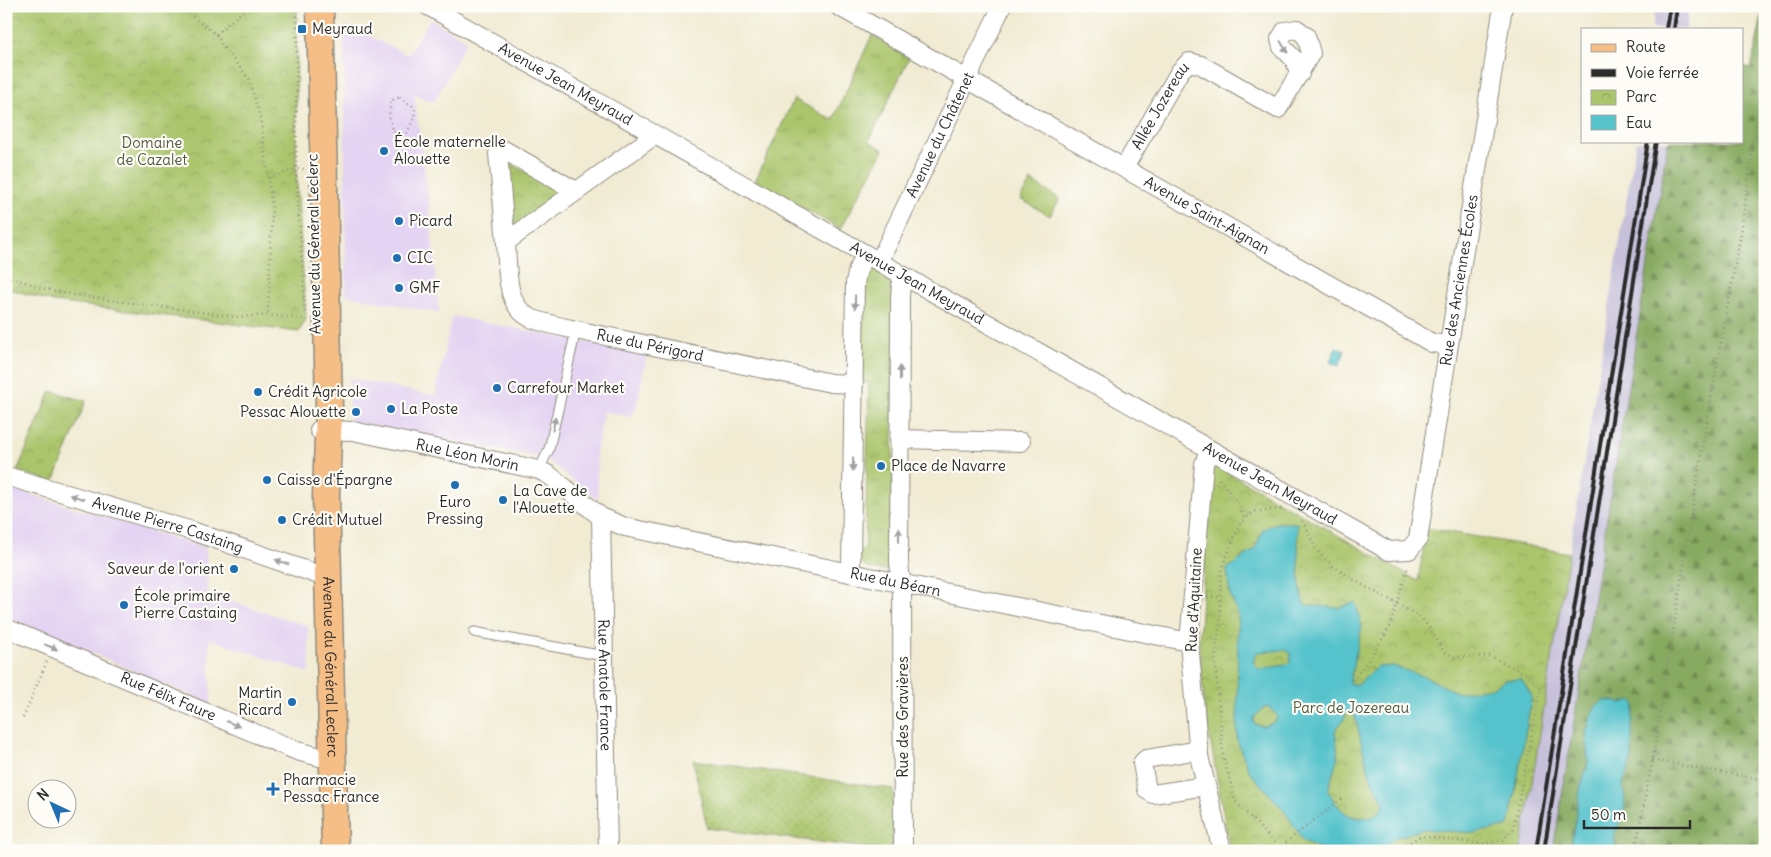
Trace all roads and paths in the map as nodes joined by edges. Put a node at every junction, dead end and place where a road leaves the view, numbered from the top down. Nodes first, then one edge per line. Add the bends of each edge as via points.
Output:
1 (182, 6) edge
2 (249, 6) edge
3 (309, 6) edge
4 (320, 6) edge
5 (428, 6) edge
6 (838, 6) edge
7 (1002, 6) edge
8 (1503, 6) edge
9 (216, 34) junction
10 (1765, 60) edge
11 (1300, 74) dead end
12 (967, 79) junction
13 (390, 105) joint
14 (656, 135) junction
15 (313, 168) junction
16 (1124, 168) junction
17 (269, 178) junction
18 (576, 191) junction
19 (506, 242) junction
20 (872, 259) junction
21 (6, 276) edge
22 (904, 277) junction
23 (268, 315) junction
24 (306, 319) dead end
25 (576, 330) junction
26 (1448, 345) junction
27 (854, 384) junction
28 (323, 430) junction
29 (900, 439) junction
30 (1021, 442) dead end
31 (1207, 457) junction
32 (539, 470) junction
33 (6, 476) edge
34 (1287, 511) dead end
35 (601, 517) junction
36 (1245, 520) junction
37 (1302, 520) dead end
38 (1409, 550) junction
39 (850, 573) junction
40 (328, 578) junction
41 (902, 584) junction
42 (1396, 603) junction
43 (6, 628) edge
44 (474, 632) dead end
45 (1189, 642) junction
46 (53, 648) junction
47 (604, 656) junction
48 (1352, 680) dead end
49 (23, 718) dead end
50 (1199, 750) junction
51 (333, 757) junction
52 (1652, 760) junction
53 (1765, 780) edge
54 (1206, 786) junction
55 (1343, 798) dead end
56 (7, 846) edge
57 (1279, 850) edge
58 (8, 851) edge
59 (336, 851) edge
60 (608, 851) edge
61 (903, 851) edge
62 (1222, 851) edge
63 (1395, 851) edge
64 (1634, 851) edge

1 - 9 path
2 - 9 path
3 - 15 main road, Avenue du Général Leclerc
4 - 28 main road, Avenue du Général Leclerc via 328,328
5 - 14 street, Avenue Jean Meyraud
6 - 12 street, Avenue Saint-Aignan
7 - 12 street, Avenue du Châtenet
8 - 26 street, Rue des Anciennes Écoles
9 - 17 path via 249,79 261,121
10 - 52 path via 1741,233
11 - 16 street, Allée Jozereau via 1278,109 1201,65 1189,62 1180,71
12 - 16 street, Avenue Saint-Aignan
12 - 20 street, Avenue du Châtenet
13 - 13 path via 389,117 398,163 403,165 407,161 407,132 415,109 400,97
14 - 18 street
14 - 20 street, Avenue Jean Meyraud
15 - 17 path via 296,169
15 - 28 main road, Avenue du Général Leclerc
16 - 26 street, Avenue Saint-Aignan via 1432,343
17 - 23 path via 272,208
18 - 19 street
18 - 19 street, Rue du Périgord via 504,150 498,154
19 - 25 street, Rue du Périgord via 511,297 518,309 534,319
20 - 22 street, Avenue Jean Meyraud
20 -> 27 street via 858,269 855,283
21 - 23 path via 64,293 238,317
29 -> 22 street via 900,298
22 - 31 street, Avenue Jean Meyraud
23 - 24 path
25 - 27 street, Rue du Périgord via 831,383
32 -> 25 lane via 549,449
26 - 38 street, Rue des Anciennes Écoles via 1418,538
27 -> 39 street
28 - 32 street, Rue Léon Morin via 353,432
28 - 40 main road, Avenue du Général Leclerc
29 - 30 street
41 -> 29 street via 899,562
31 - 36 path via 1237,501
31 - 38 street, Avenue Jean Meyraud via 1389,551
31 - 45 street, Rue d'Aquitaine
32 - 35 street, Rue Léon Morin
40 -> 33 street, Avenue Pierre Castaing via 192,531
34 - 36 path via 1253,512
35 - 39 street, Rue du Béarn via 625,527
35 - 47 street, Rue Anatole France
36 - 57 path via 1240,524 1221,572 1215,660 1219,720 1223,754 1235,801
37 - 42 path via 1316,549 1327,561
38 - 42 path via 1408,567
39 - 41 street, Rue du Béarn
40 - 51 main road, Avenue du Général Leclerc
41 - 45 street, Rue du Béarn
41 - 61 street, Rue des Gravières
42 - 48 path via 1390,627
42 - 63 path via 1420,617 1444,652 1454,657 1490,656 1526,674 1542,688 1512,829 1504,840 1483,844 1421,836
43 -> 46 street, Rue Félix Faure
44 - 47 lane
45 - 50 street, Rue d'Aquitaine
46 - 49 path
46 -> 51 street, Rue Félix Faure via 297,751
47 - 60 street, Rue Anatole France
50 - 54 street, Rue d'Aquitaine
50 - 54 street via 1146,759 1142,763 1147,790 1153,794
51 - 59 main road, Avenue du Général Leclerc
52 - 53 path
52 - 64 path
54 - 62 street, Rue d'Aquitaine
55 - 57 path
56 - 58 lane

